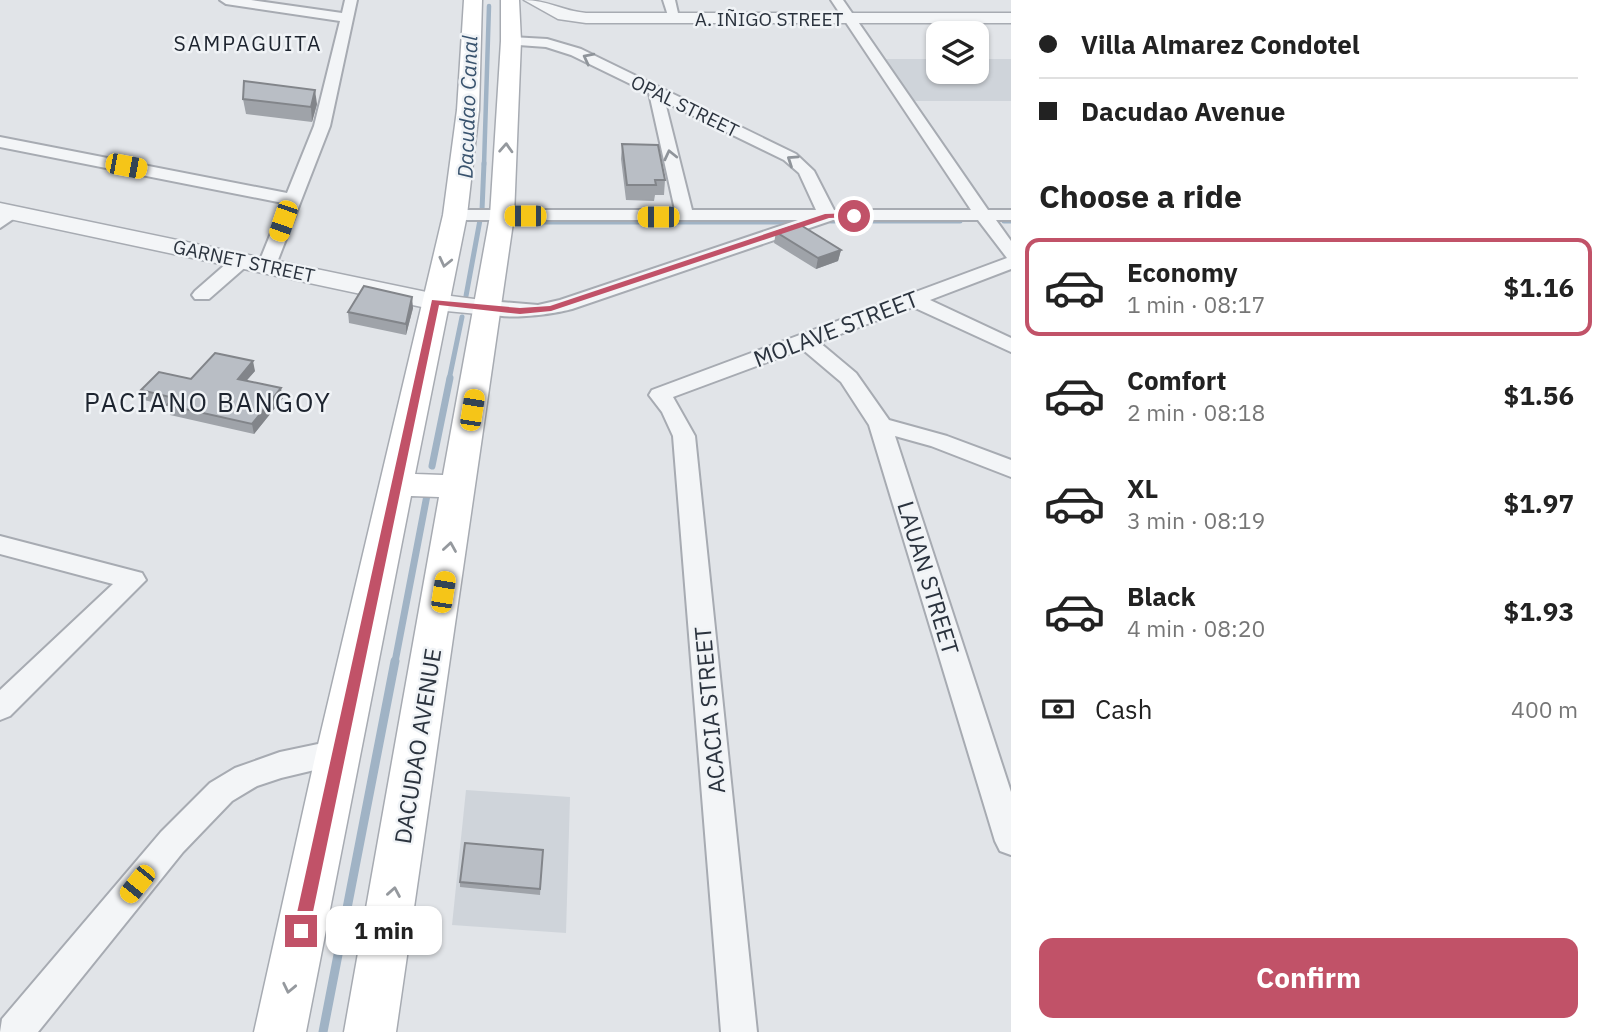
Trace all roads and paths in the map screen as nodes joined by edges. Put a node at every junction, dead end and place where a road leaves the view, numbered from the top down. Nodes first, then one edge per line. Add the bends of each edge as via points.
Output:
1 (226, 0) edge
2 (351, 0) edge
3 (470, 0) edge
4 (510, 0) edge
5 (532, 0) edge
6 (669, 0) edge
7 (837, 0) edge
8 (346, 18) junction
9 (1011, 18) edge
10 (675, 19) junction
11 (849, 19) junction
12 (511, 41) junction
13 (656, 93) junction
14 (0, 142) edge
15 (291, 199) junction
16 (455, 215) junction
17 (985, 215) junction
18 (1011, 215) edge
19 (4, 216) edge
20 (502, 216) junction
21 (828, 216) junction
22 (685, 217) junction
23 (1011, 254) edge
24 (242, 260) junction
25 (1011, 264) edge
26 (267, 265) junction
27 (202, 295) dead end
28 (915, 300) junction
29 (436, 302) junction
30 (488, 307) junction
31 (804, 341) junction
32 (1011, 346) edge
33 (660, 396) joint
34 (880, 425) junction
35 (1011, 469) edge
36 (396, 484) junction
37 (459, 487) junction
38 (0, 545) edge
39 (0, 708) edge
40 (337, 753) junction
41 (1011, 841) edge
42 (15, 1032) edge
43 (280, 1032) edge
44 (370, 1032) edge
45 (739, 1032) edge

1 - 8 street
2 - 8 street
3 - 16 main road via 468,110
4 - 12 main road, DACUDAO AVENUE
5 - 10 street, A. IÑIGO STREET via 576,18
6 - 10 street
7 - 11 street
8 - 15 street via 322,126
9 - 11 street, A. IÑIGO STREET
10 - 11 street, A. IÑIGO STREET
11 - 17 street
13 -> 12 street, OPAL STREET via 567,48
20 -> 12 main road, DACUDAO AVENUE
21 -> 13 street, OPAL STREET via 806,171 789,157
22 -> 13 street
14 - 15 street
15 - 26 street
16 - 20 street
16 -> 29 main road
17 - 18 street
17 - 21 street
17 - 23 street
19 - 24 street, GARNET STREET
20 - 22 street
20 - 30 main road, DACUDAO AVENUE
21 - 22 street
21 - 30 street via 565,306 538,311
24 - 26 street, GARNET STREET
24 - 27 street
25 - 28 street, MOLAVE STREET
26 - 29 street, GARNET STREET
28 - 31 street, MOLAVE STREET
28 - 32 street
29 - 30 street, GARNET STREET
29 - 36 main road
30 - 37 main road, DACUDAO AVENUE
31 - 33 street, MOLAVE STREET
31 - 34 street, LAUAN STREET via 855,383
33 - 45 street, ACACIA STREET via 684,436
34 - 35 street via 939,441
34 - 41 street, LAUAN STREET
36 - 37 main road
36 - 40 main road
44 -> 37 main road, DACUDAO AVENUE
38 - 39 street via 133,580
40 - 42 street via 280,765 221,792 172,842
40 -> 43 main road

